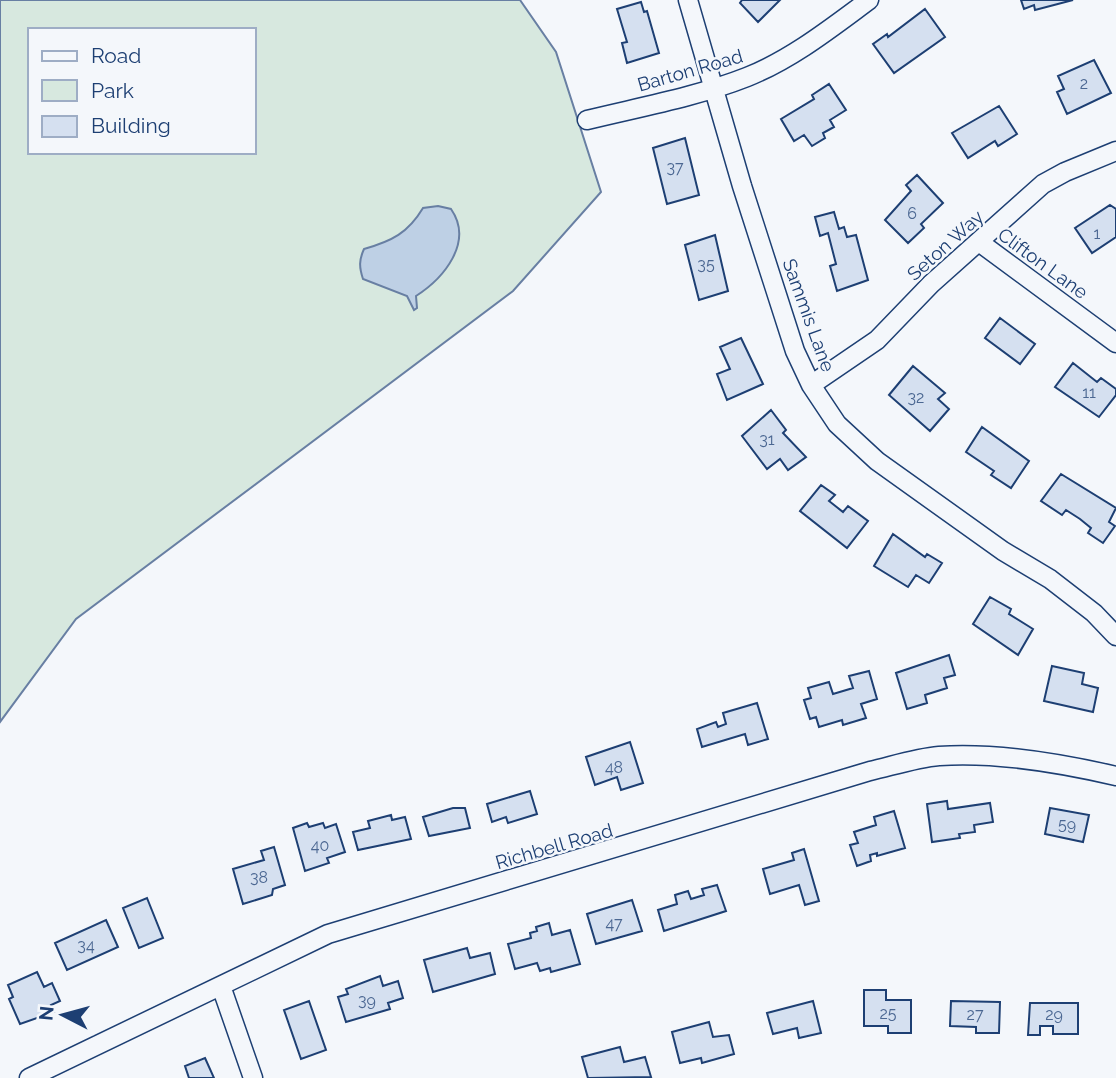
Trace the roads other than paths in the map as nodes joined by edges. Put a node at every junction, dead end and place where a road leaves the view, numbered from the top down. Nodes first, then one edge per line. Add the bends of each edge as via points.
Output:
1 (688, 0) edge
2 (869, 0) edge
3 (714, 89) junction
4 (587, 120) dead end
5 (1116, 151) edge
6 (979, 242) junction
7 (1116, 343) edge
8 (811, 385) junction
9 (1116, 636) edge
10 (1116, 776) edge
11 (221, 986) junction
12 (29, 1078) edge
13 (253, 1078) edge

1 - 3 street, Sammis Lane
2 - 3 street, Barton Road via 785,59
3 - 4 street, Barton Road
3 - 8 street, Sammis Lane via 791,338
5 - 6 street, Seton Way via 1044,184
6 - 7 street, Clifton Lane
6 - 8 street, Seton Way via 877,340
8 - 9 street, Sammis Lane via 837,424 877,461 1050,579 1094,612
10 - 11 street, Richbell Road via 1079,767 975,756 937,756 870,771 328,934
11 - 12 street, Richbell Road
11 - 13 street

